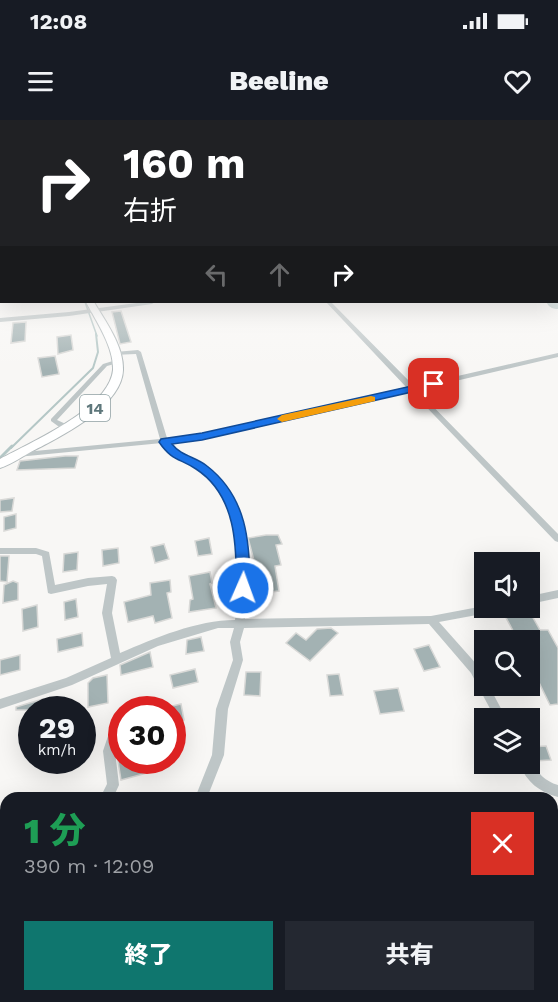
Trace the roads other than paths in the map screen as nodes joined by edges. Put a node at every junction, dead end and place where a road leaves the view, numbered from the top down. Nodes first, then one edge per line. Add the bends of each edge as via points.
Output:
1 (137, 303) edge
2 (329, 303) edge
3 (93, 306) edge
4 (0, 320) edge
5 (558, 355) edge
6 (116, 358) junction
7 (414, 389) junction
8 (65, 427) junction
9 (165, 442) junction
10 (15, 455) junction
11 (0, 464) edge
12 (558, 539) edge
13 (0, 551) edge
14 (558, 594) edge
15 (540, 598) edge
16 (474, 612) edge
17 (431, 620) junction
18 (240, 624) junction
19 (116, 659) junction
20 (0, 704) edge
21 (496, 708) edge
22 (112, 774) edge
23 (531, 774) edge
24 (558, 791) edge
25 (109, 792) edge
26 (203, 792) edge

1 - 3 street
2 - 7 street
3 - 4 street via 69,314
3 - 6 main road via 109,334
5 - 7 street
6 - 8 main road, 14 via 118,372 113,387 98,406
6 - 8 street via 53,420
6 - 9 street via 138,352
7 - 9 street
7 - 12 street
8 - 10 main road, 14
9 - 10 street
9 - 18 street via 173,453 213,477 230,502 240,529 245,570
10 - 11 main road, 14
13 - 19 street via 46,554 51,590 112,580 107,613
14 - 15 street
16 - 17 street
17 - 18 street
17 - 21 street via 475,670
18 - 19 street via 218,624 179,634
18 - 26 street via 235,642 238,660 222,709 218,755
19 - 20 street via 68,682
22 - 25 street
23 - 24 street via 545,788

